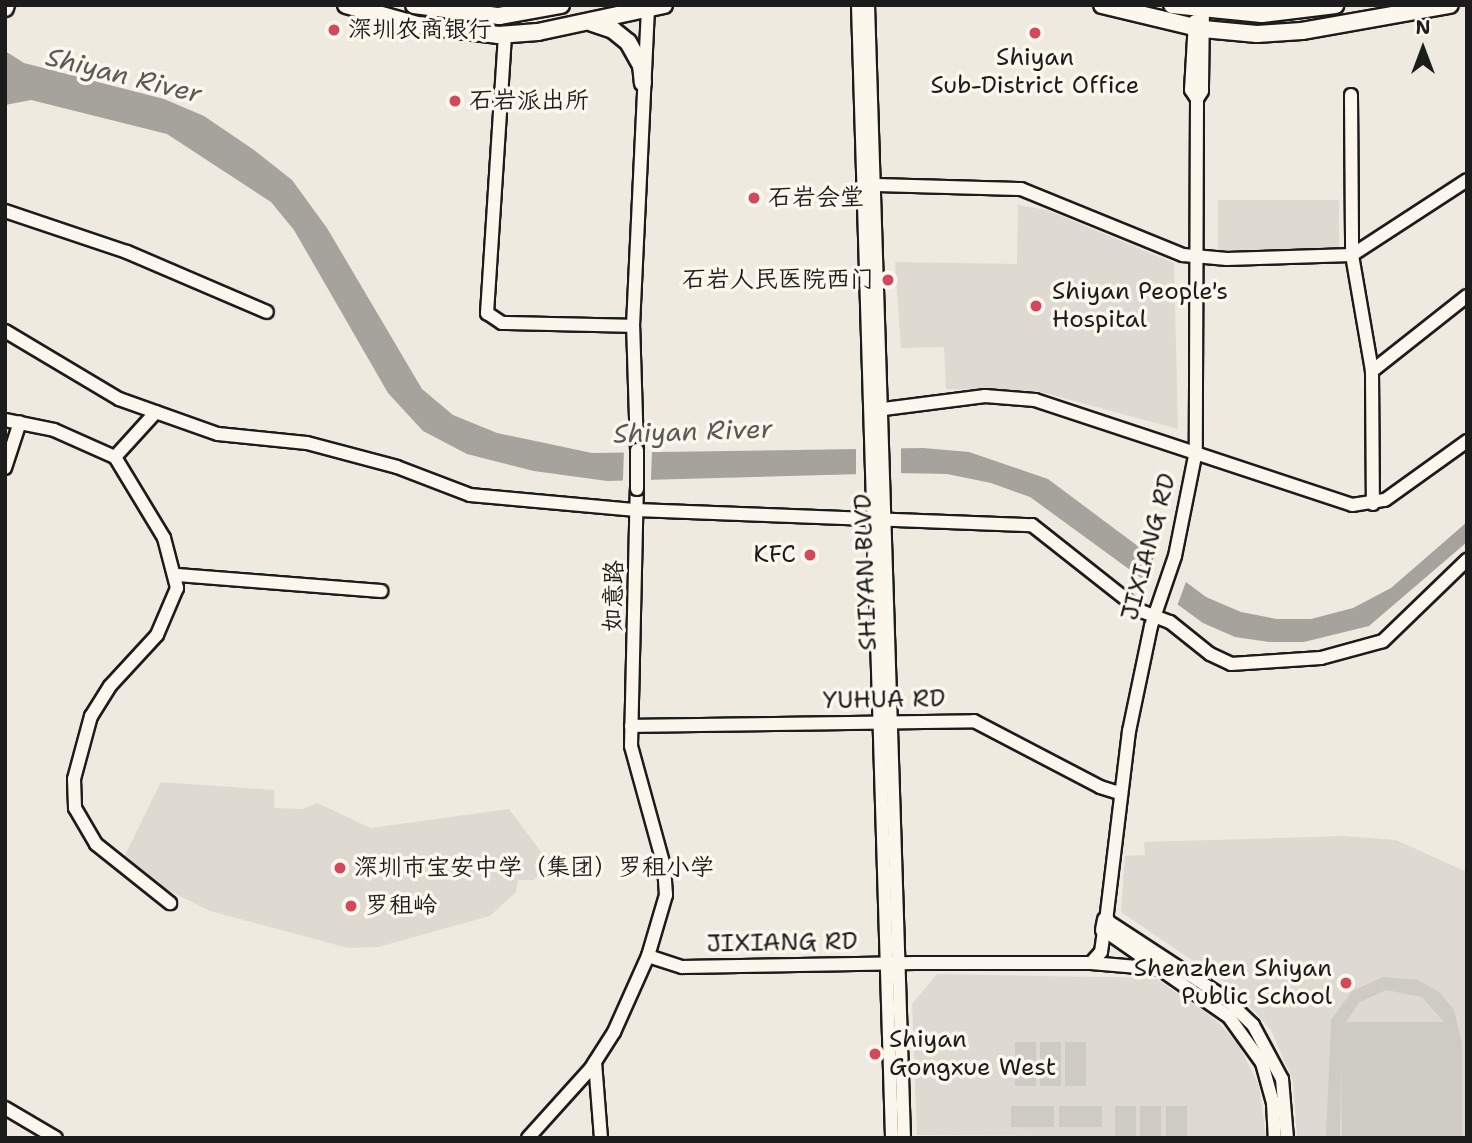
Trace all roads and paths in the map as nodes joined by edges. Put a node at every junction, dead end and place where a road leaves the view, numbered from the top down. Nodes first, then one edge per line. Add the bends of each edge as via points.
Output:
1 (346, 5) edge
2 (414, 5) edge
3 (561, 5) edge
4 (664, 5) edge
5 (858, 5) edge
6 (868, 5) edge
7 (1102, 5) edge
8 (1172, 5) edge
9 (1335, 5) edge
10 (1450, 5) edge
11 (647, 7) edge
12 (1203, 8) edge
13 (586, 23) junction
14 (1197, 28) junction
15 (505, 35) junction
16 (643, 83) junction
17 (1351, 95) dead end
18 (1467, 180) edge
19 (874, 186) junction
20 (5, 211) edge
21 (1352, 255) junction
22 (1198, 259) junction
23 (1467, 296) edge
24 (267, 312) dead end
25 (633, 326) junction
26 (5, 331) edge
27 (1372, 371) junction
28 (876, 410) junction
29 (156, 412) junction
30 (5, 421) edge
31 (20, 422) junction
32 (1467, 441) edge
33 (1196, 451) junction
34 (115, 457) junction
35 (5, 468) edge
36 (1373, 504) junction
37 (636, 510) junction
38 (880, 519) junction
39 (1467, 560) edge
40 (177, 575) junction
41 (381, 591) dead end
42 (1153, 617) junction
43 (886, 721) junction
44 (631, 726) junction
45 (1120, 793) junction
46 (170, 903) dead end
47 (1105, 925) junction
48 (648, 956) junction
49 (891, 963) junction
50 (1091, 963) junction
51 (1161, 969) junction
52 (595, 1062) junction
53 (5, 1108) edge
54 (56, 1138) edge
55 (528, 1138) edge
56 (601, 1138) edge
57 (892, 1138) edge
58 (904, 1138) edge
59 (1275, 1138) edge
60 (1287, 1138) edge

1 - 15 main road via 417,25
2 - 3 main road via 499,16
4 - 11 main road
5 - 28 street, SHIYAN BLVD
6 - 19 street, SHIYAN BLVD
7 - 14 main road
8 - 12 main road
9 - 12 main road via 1262,14
10 - 14 main road via 1302,31 1257,34
11 - 13 main road
11 - 16 street, 如意路
12 - 14 street
13 - 15 main road
13 - 16 main road via 605,26 628,42 641,65
14 - 22 street, JIXIANG RD via 1191,90 1197,99
15 - 25 street via 487,313 502,323
16 - 25 street, 如意路
17 - 21 street
18 - 21 street
19 - 22 street via 1021,188
19 - 28 street, SHIYAN BLVD
20 - 24 street via 127,252
21 - 22 street
21 - 27 street
22 - 33 street, JIXIANG RD
23 - 27 street
25 - 37 street, 如意路, bridge
26 - 29 street via 119,399
27 - 36 street
28 - 33 street via 985,396 1019,397
28 - 38 street, SHIYAN BLVD
29 - 34 street
29 - 37 street via 218,434 307,443 397,467 470,495
30 - 31 street
31 - 34 street via 54,430
31 - 35 street
32 - 36 street via 1395,494
33 - 36 street via 1342,503
33 - 42 street, JIXIANG RD via 1172,565
34 - 40 street via 148,505
37 - 38 street
37 - 44 street, 如意路
38 - 42 street via 1032,525
38 - 43 street, SHIYAN BLVD
39 - 42 street via 1395,634 1364,648 1321,658 1247,666 1220,660
40 - 41 street
40 - 46 street via 177,588 157,635 110,686 91,716 74,779 75,808 96,844
42 - 45 street, JIXIANG RD
43 - 44 street, YUHUA RD
43 - 45 street, YUHUA RD via 961,719 984,724 1100,787
43 - 49 street, SHIYAN BLVD
44 - 48 street, 如意路 via 632,757 667,880 663,913
45 - 47 street, JIXIANG RD
47 - 50 street, JIXIANG RD via 1101,952
47 - 51 street
47 - 60 street via 1225,998 1254,1026 1282,1079
48 - 49 street, JIXIANG RD via 682,967
48 - 52 street, 如意路
49 - 50 street, JIXIANG RD
49 - 57 street, SHIYAN BLVD
49 - 58 street, SHIYAN BLVD
50 - 51 street
51 - 59 street via 1243,1031 1269,1084
52 - 55 street, 如意路
52 - 56 street
53 - 54 street

